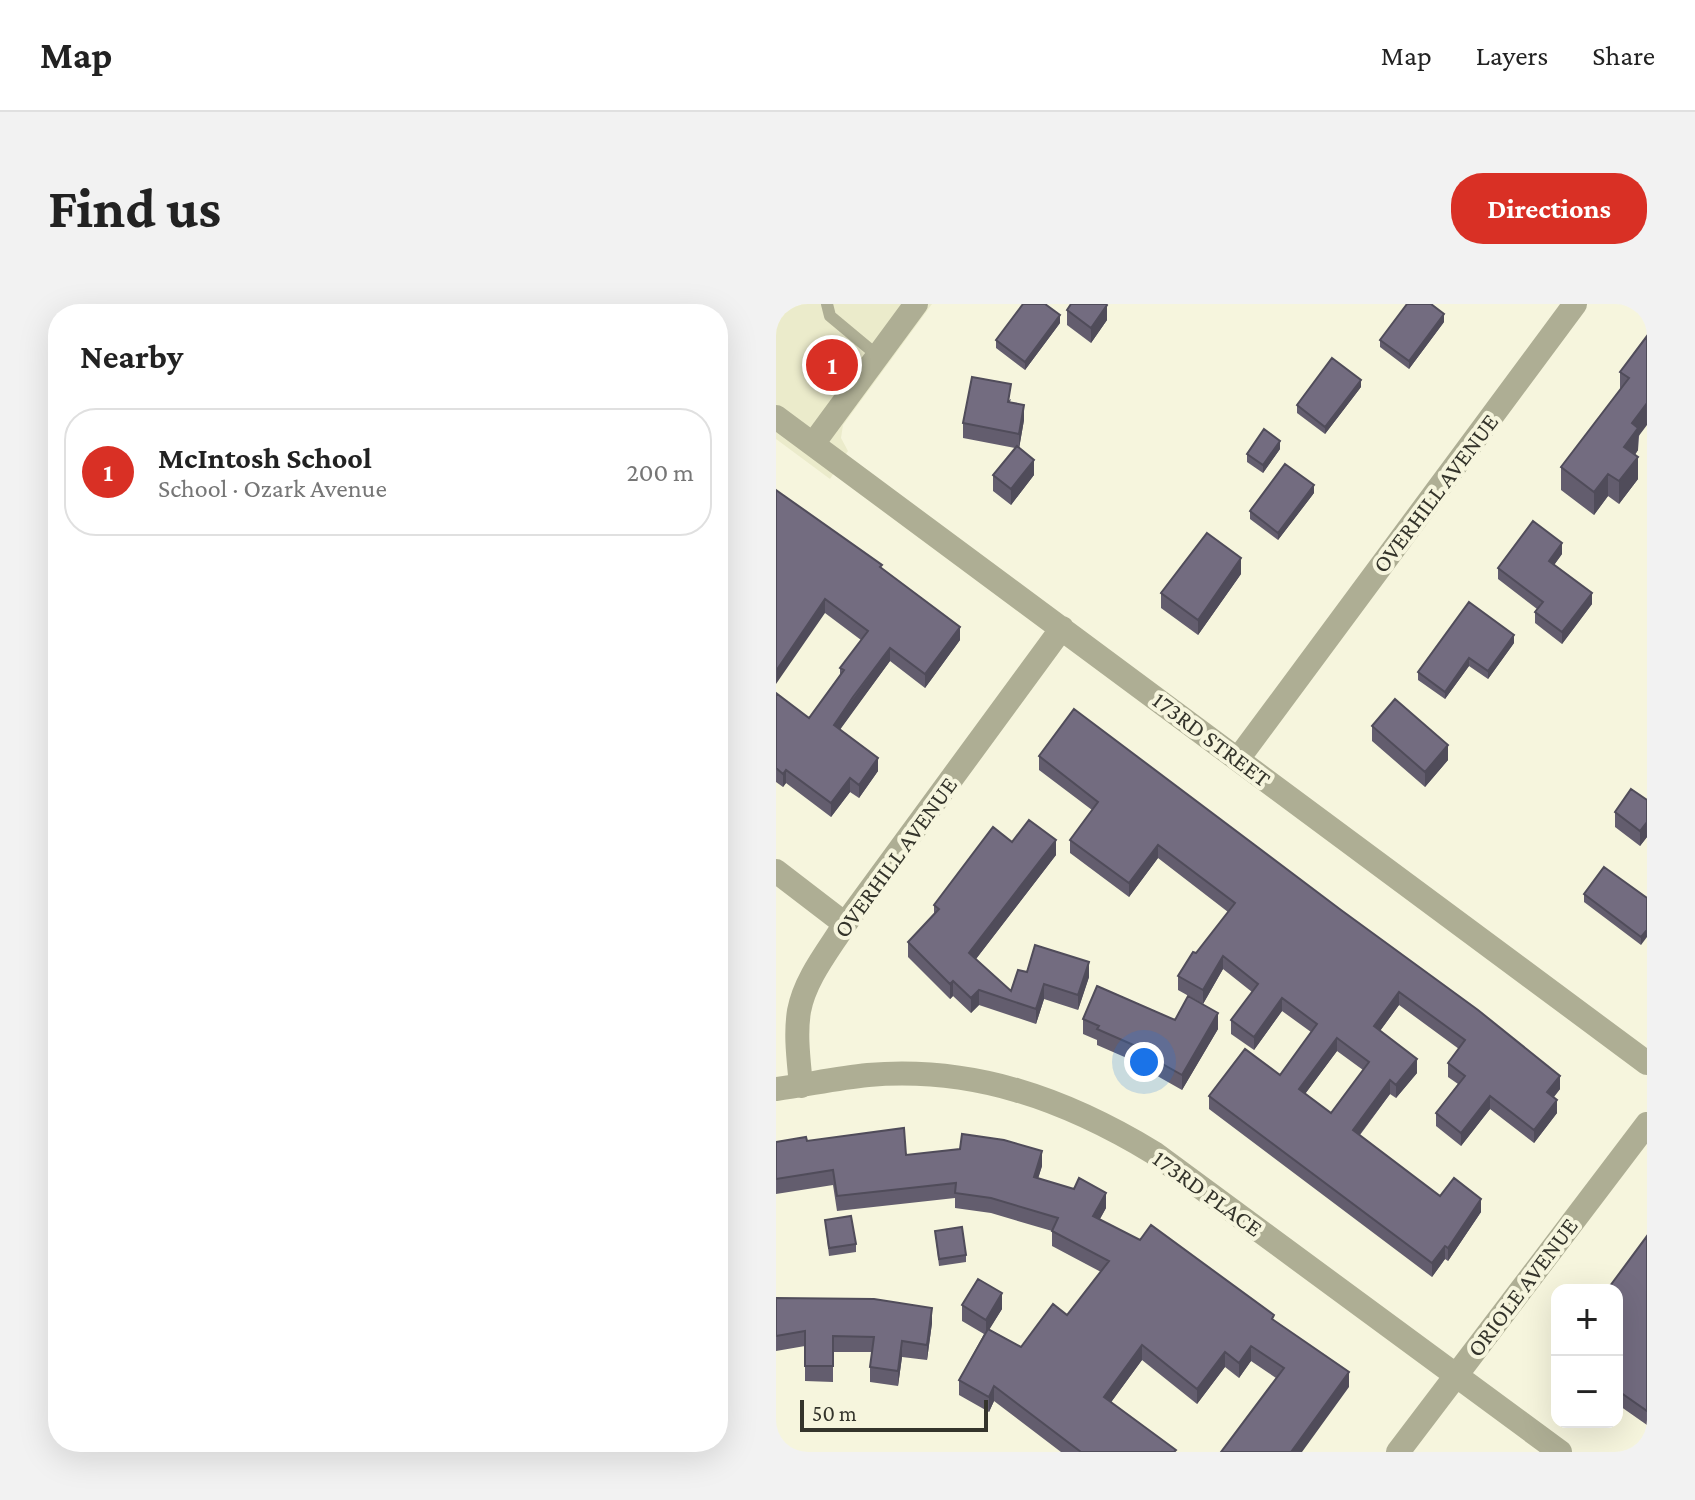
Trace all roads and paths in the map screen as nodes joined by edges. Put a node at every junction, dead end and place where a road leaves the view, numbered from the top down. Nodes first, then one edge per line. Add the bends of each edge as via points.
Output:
1 (827, 304) edge
2 (916, 304) edge
3 (1575, 304) edge
4 (878, 356) junction
5 (776, 417) edge
6 (813, 444) junction
7 (1062, 628) junction
8 (1238, 759) junction
9 (776, 871) edge
10 (845, 924) junction
11 (1647, 1063) edge
12 (801, 1086) junction
13 (776, 1089) edge
14 (1647, 1124) edge
15 (1455, 1375) junction
16 (1398, 1452) edge
17 (1560, 1452) edge

1 - 4 lane via 837,324
2 - 4 street
3 - 8 street, OVERHILL AVENUE
4 - 6 street
5 - 6 street, 173RD STREET
6 - 7 street, 173RD STREET
7 - 8 street, 173RD STREET
7 - 10 street, OVERHILL AVENUE
8 - 11 street, 173RD STREET
9 - 10 street
10 - 12 street, OVERHILL AVENUE via 799,1009
12 - 13 street
12 - 15 street, 173RD PLACE via 868,1075 936,1074 1019,1090 1069,1107 1154,1153
14 - 15 street, ORIOLE AVENUE
15 - 16 street, ORIOLE AVENUE
15 - 17 street, 173RD PLACE

